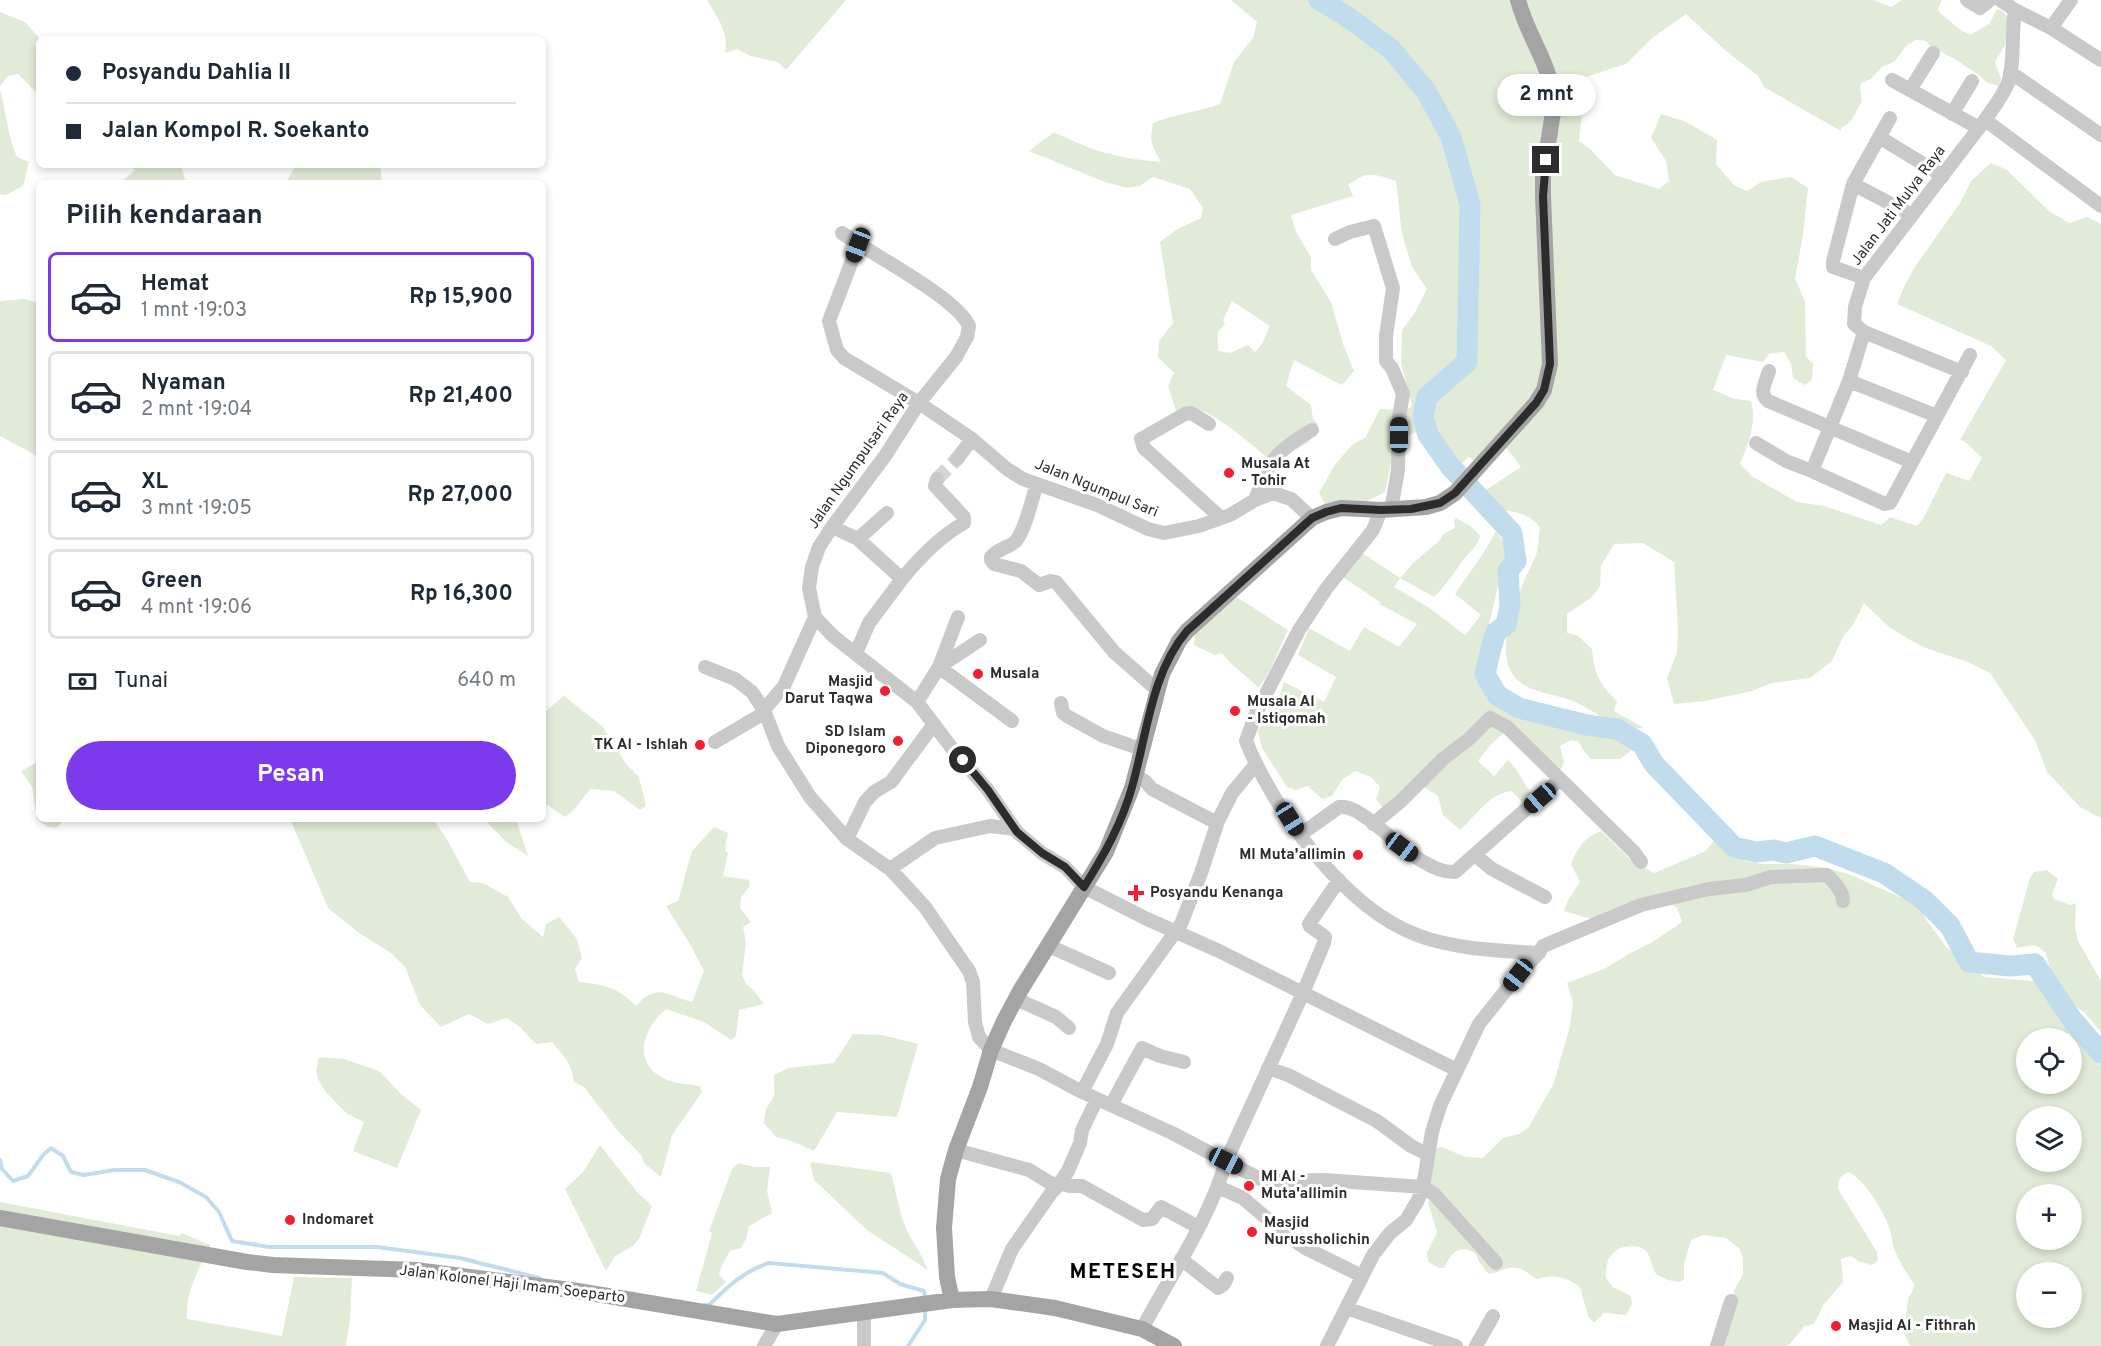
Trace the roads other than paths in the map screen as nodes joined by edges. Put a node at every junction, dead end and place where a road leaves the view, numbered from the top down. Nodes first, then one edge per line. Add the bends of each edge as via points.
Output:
1 (1518, 0) edge
2 (1967, 0) edge
3 (1990, 0) edge
4 (2000, 0) edge
5 (2071, 0) edge
6 (2015, 10) junction
7 (2051, 28) junction
8 (1933, 54) dead end
9 (2101, 60) edge
10 (2010, 72) junction
11 (1892, 80) dead end
12 (1972, 81) dead end
13 (1910, 90) junction
14 (1952, 114) junction
15 (1890, 118) dead end
16 (1982, 124) junction
17 (2101, 135) edge
18 (1879, 137) junction
19 (1943, 176) junction
20 (1853, 184) junction
21 (2101, 206) edge
22 (1912, 215) junction
23 (842, 233) dead end
24 (1335, 239) dead end
25 (858, 245) junction
26 (1864, 278) junction
27 (1864, 332) junction
28 (1970, 355) dead end
29 (1770, 371) dead end
30 (1962, 372) junction
31 (1849, 381) junction
32 (919, 403) junction
33 (1937, 416) junction
34 (1209, 424) dead end
35 (1831, 428) junction
36 (1312, 430) dead end
37 (972, 439) junction
38 (1756, 443) dead end
39 (957, 459) tunnel mouth
40 (1912, 462) junction
41 (1818, 473) junction
42 (938, 479) dead end
43 (1037, 484) junction
44 (1255, 500) junction
45 (1386, 510) junction
46 (887, 513) dead end
47 (1221, 518) junction
48 (1312, 518) junction
49 (832, 527) junction
50 (858, 539) junction
51 (902, 579) junction
52 (814, 617) junction
53 (958, 617) dead end
54 (980, 640) dead end
55 (856, 653) junction
56 (705, 667) dead end
57 (939, 667) junction
58 (1157, 690) junction
59 (917, 702) junction
60 (1061, 704) dead end
61 (764, 710) junction
62 (1012, 721) dead end
63 (934, 724) junction
64 (715, 742) dead end
65 (1141, 749) junction
66 (1256, 764) junction
67 (1135, 776) junction
68 (1560, 779) junction
69 (1216, 824) junction
70 (1373, 824) junction
71 (1015, 829) junction
72 (1300, 835) junction
73 (847, 839) junction
74 (1475, 855) junction
75 (1641, 862) dead end
76 (890, 869) junction
77 (1339, 880) junction
78 (1084, 887) junction
79 (1545, 897) dead end
80 (1844, 902) dead end
81 (1175, 931) junction
82 (1048, 946) junction
83 (1539, 954) junction
84 (1109, 973) dead end
85 (1303, 993) junction
86 (1016, 999) junction
87 (1069, 1028) dead end
88 (991, 1050) junction
89 (1184, 1062) dead end
90 (1268, 1068) junction
91 (1456, 1070) junction
92 (1082, 1092) junction
93 (1097, 1099) junction
94 (1111, 1105) junction
95 (956, 1150) junction
96 (1427, 1154) junction
97 (1226, 1161) junction
98 (1059, 1185) junction
99 (1218, 1187) junction
100 (1423, 1187) junction
101 (0, 1218) edge
102 (1198, 1227) junction
103 (1182, 1259) junction
104 (1496, 1263) dead end
105 (1362, 1276) junction
106 (1227, 1278) dead end
107 (991, 1299) junction
108 (952, 1300) junction
109 (1731, 1301) dead end
110 (1346, 1308) junction
111 (864, 1312) junction
112 (1493, 1316) dead end
113 (777, 1324) junction
114 (1142, 1329) junction
115 (764, 1346) edge
116 (864, 1346) edge
117 (1174, 1346) edge
118 (1327, 1346) edge
119 (1456, 1346) edge
120 (1476, 1346) edge
121 (1717, 1346) edge

1 - 45 main road via 1546,64 1554,97 1543,176 1550,364 1544,390 1455,493 1426,507
2 - 3 street via 1980,8
4 - 6 street
5 - 7 street
6 - 7 street
6 - 10 street, Jalan Jati Mulya Raya
7 - 9 street
8 - 13 street
10 - 16 street, Jalan Jati Mulya Raya via 2001,97
10 - 17 street
11 - 13 street
12 - 14 street
13 - 14 street
14 - 16 street
15 - 18 street
16 - 19 street, Jalan Jati Mulya Raya
16 - 21 street
18 - 19 street
18 - 20 street
19 - 22 street, Jalan Jati Mulya Raya
20 - 22 street
20 - 26 street via 1833,267
22 - 26 street, Jalan Jati Mulya Raya
23 - 25 street, Jalan Ngumpulsari Raya
24 - 45 street via 1374,226 1393,288 1386,361 1403,394 1398,470
25 - 32 street, Jalan Ngumpul Sari via 830,317 837,350
25 - 32 street, Jalan Ngumpulsari Raya via 945,301 962,314 969,326 956,357
26 - 27 street, Jalan Jati Mulya Raya via 1854,316 1854,324
27 - 30 street
27 - 31 street
28 - 30 street
29 - 35 street via 1762,393 1765,399
30 - 33 street
31 - 33 street
31 - 35 street
32 - 37 street, Jalan Ngumpul Sari
32 - 49 street, Jalan Ngumpulsari Raya
33 - 40 street
34 - 47 street via 1191,413 1185,414 1142,439 1144,448
35 - 40 street
35 - 41 street
36 - 44 street via 1281,450 1264,473
37 - 39 street
37 - 43 street, Jalan Ngumpul Sari via 1007,469
38 - 41 street via 1786,461
40 - 41 street via 1886,504
42 - 51 street via 935,486 964,517 964,523 948,532
43 - 47 street, Jalan Ngumpul Sari via 1164,533
43 - 58 street via 1021,532 1014,542 995,551 991,560 1021,571 1038,585 1056,582 1109,646
44 - 47 street, Jalan Ngumpul Sari
44 - 48 street, Jalan Ngumpul Sari via 1281,494
45 - 48 main road via 1341,508
45 - 66 street via 1326,589 1276,672 1245,739
46 - 50 street
48 - 58 main road via 1187,631 1170,657
49 - 50 street
49 - 52 street, Jalan Ngumpulsari Raya via 812,567 809,588
50 - 51 street
51 - 55 street via 869,623
52 - 55 street
52 - 61 street via 784,686
53 - 57 street
54 - 57 street
55 - 59 street
56 - 61 street via 735,679 752,692
57 - 59 street
57 - 62 street
58 - 65 main road
59 - 63 street
60 - 65 street via 1067,716 1103,736
61 - 64 street
61 - 73 street via 796,777
63 - 71 street
63 - 73 street via 891,782 865,802
65 - 67 main road
66 - 69 street via 1232,793
66 - 72 street
67 - 69 street via 1156,792
67 - 78 main road via 1106,852
68 - 70 street via 1507,727 1490,718
68 - 74 street
68 - 75 street
69 - 81 street via 1188,908
70 - 72 street via 1355,809 1339,807
70 - 74 street via 1417,858 1441,870 1455,872
71 - 76 street via 990,826 934,838
71 - 78 street via 1065,867
72 - 77 street via 1323,870
73 - 76 street
74 - 79 street via 1492,869
76 - 88 street via 925,907 969,971 979,1037
77 - 83 street via 1387,921 1418,935 1448,943
77 - 85 street via 1309,924 1325,939
78 - 81 street
78 - 82 main road
80 - 83 street via 1837,885 1827,875 1771,877 1641,904 1543,946
81 - 85 street
81 - 92 street via 1117,1013 1107,1044
82 - 84 street
82 - 86 main road
83 - 91 street via 1479,1024
85 - 90 street
85 - 91 street
86 - 87 street via 1056,1017
86 - 88 main road
88 - 92 street
88 - 95 main road
89 - 94 street via 1142,1048
90 - 96 street via 1377,1121
90 - 97 street
91 - 96 street via 1431,1132
92 - 93 street
93 - 94 street
93 - 98 street
94 - 97 street
95 - 98 street via 1029,1170
95 - 108 main road via 948,1179 944,1228
96 - 100 street
97 - 99 street
97 - 100 street via 1264,1181
98 - 102 street via 1082,1186 1143,1220 1152,1220 1161,1207
98 - 107 street via 1012,1249
99 - 102 street
99 - 105 street via 1243,1198 1305,1248
100 - 104 street via 1434,1194
100 - 105 street via 1412,1213 1390,1233
101 - 113 main road, Jalan Kolonel Haji Imam Soeparto via 247,1262 416,1270 578,1291
102 - 103 street
103 - 106 street via 1218,1287
103 - 114 street
105 - 110 street
107 - 108 main road, Jalan Kolonel Haji Imam Soeparto
107 - 114 main road, Jalan Kolonel Haji Imam Soeparto via 1055,1308
108 - 111 main road, Jalan Kolonel Haji Imam Soeparto
109 - 121 street
110 - 118 street
110 - 119 street
111 - 113 main road, Jalan Kolonel Haji Imam Soeparto
111 - 116 street
112 - 120 street
113 - 115 street
114 - 117 main road, Jalan Kolonel Haji Imam Soeparto

